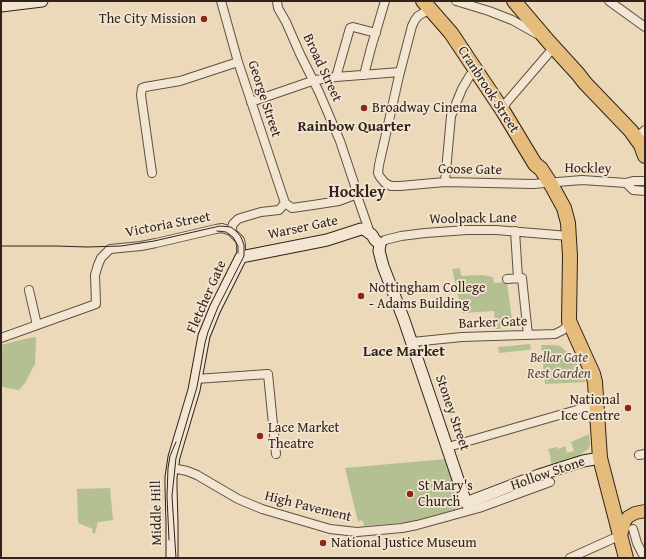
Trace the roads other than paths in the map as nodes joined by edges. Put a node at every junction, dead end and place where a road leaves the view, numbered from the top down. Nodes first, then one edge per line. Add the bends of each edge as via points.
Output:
1 (42, 1) edge
2 (221, 1) edge
3 (277, 1) edge
4 (385, 1) edge
5 (456, 1) edge
6 (609, 1) edge
7 (520, 4) edge
8 (427, 5) edge
9 (1, 6) edge
10 (645, 27) edge
11 (376, 33) junction
12 (551, 44) junction
13 (238, 62) junction
14 (475, 69) junction
15 (400, 72) junction
16 (364, 76) junction
17 (336, 77) junction
18 (313, 79) junction
19 (251, 102) junction
20 (502, 111) junction
21 (643, 145) edge
22 (152, 173) dead end
23 (645, 181) edge
24 (445, 182) junction
25 (549, 182) junction
26 (626, 183) junction
27 (645, 191) edge
28 (356, 193) junction
29 (285, 203) junction
30 (231, 231) junction
31 (515, 231) junction
32 (370, 233) junction
33 (569, 236) junction
34 (380, 244) junction
35 (241, 257) junction
36 (522, 278) junction
37 (507, 279) dead end
38 (29, 290) dead end
39 (569, 321) junction
40 (37, 325) junction
41 (528, 335) junction
42 (1, 338) edge
43 (412, 342) junction
44 (196, 379) junction
45 (596, 407) junction
46 (448, 448) junction
47 (276, 454) dead end
48 (600, 458) junction
49 (172, 468) junction
50 (550, 482) dead end
51 (467, 507) junction
52 (645, 511) edge
53 (627, 532) junction
54 (627, 556) edge
55 (645, 557) edge
56 (172, 558) edge
57 (570, 558) edge

1 - 9 street
2 - 13 street, George Street
3 - 18 street, Broad Street via 278,8
4 - 11 street
5 - 12 street via 512,20
6 - 10 street
7 - 12 highway
8 - 14 highway, Cranbrook Street via 449,30
8 - 15 street via 412,26
11 - 16 street
11 - 17 street via 350,28
12 - 20 street
12 - 21 highway
13 - 19 street, George Street
13 - 22 street via 180,81 142,88
14 - 20 highway, Cranbrook Street
14 - 24 street via 462,89 451,116
15 - 16 street
15 - 24 street, Goose Gate via 378,173 391,186
16 - 17 street
17 - 18 street
18 - 19 street
18 - 28 street, Broad Street via 340,141 356,186
19 - 29 street, George Street
20 - 25 highway, Cranbrook Street
23 - 26 street, Hockley
24 - 25 street, Goose Gate
25 - 26 street, Hockley via 587,180
25 - 33 highway, Cranbrook Street via 564,208
26 - 27 street, Hockley via 633,190
28 - 29 street via 339,201 292,208
28 - 32 street
29 - 30 street via 278,210 238,219
30 - 35 street, Fletcher Gate via 240,240
30 - 40 street, Victoria Street via 222,228 156,244 110,248 101,258 95,274 96,304
31 - 33 street, Woolpack Lane
31 - 34 street, Woolpack Lane via 467,230 425,233 401,236
31 - 36 street
32 - 34 street
32 - 35 street, Warser Gate via 361,230 327,240
33 - 39 highway, Cranbrook Street
34 - 43 street, Stoney Street via 380,255 388,281
35 - 44 street, Fletcher Gate via 204,336
36 - 37 street
36 - 41 street
38 - 40 street
39 - 41 street, Barker Gate via 563,330 555,334
39 - 45 highway via 592,368
40 - 42 street
41 - 43 street, Barker Gate via 453,337
43 - 46 street, Stoney Street
44 - 47 street via 268,374
44 - 49 street, Fletcher Gate
45 - 46 street via 580,409
45 - 48 highway
46 - 51 street, Stoney Street
48 - 51 street, Hollow Stone via 539,475
48 - 53 highway, Hollow Stone
49 - 51 street, High Pavement via 197,475 238,500 330,529 357,532 402,528
49 - 56 street, Middle Hill
50 - 51 street, High Pavement via 492,503
52 - 53 main road via 628,517 625,521
53 - 54 highway, Hollow Stone
53 - 55 street
53 - 57 street

